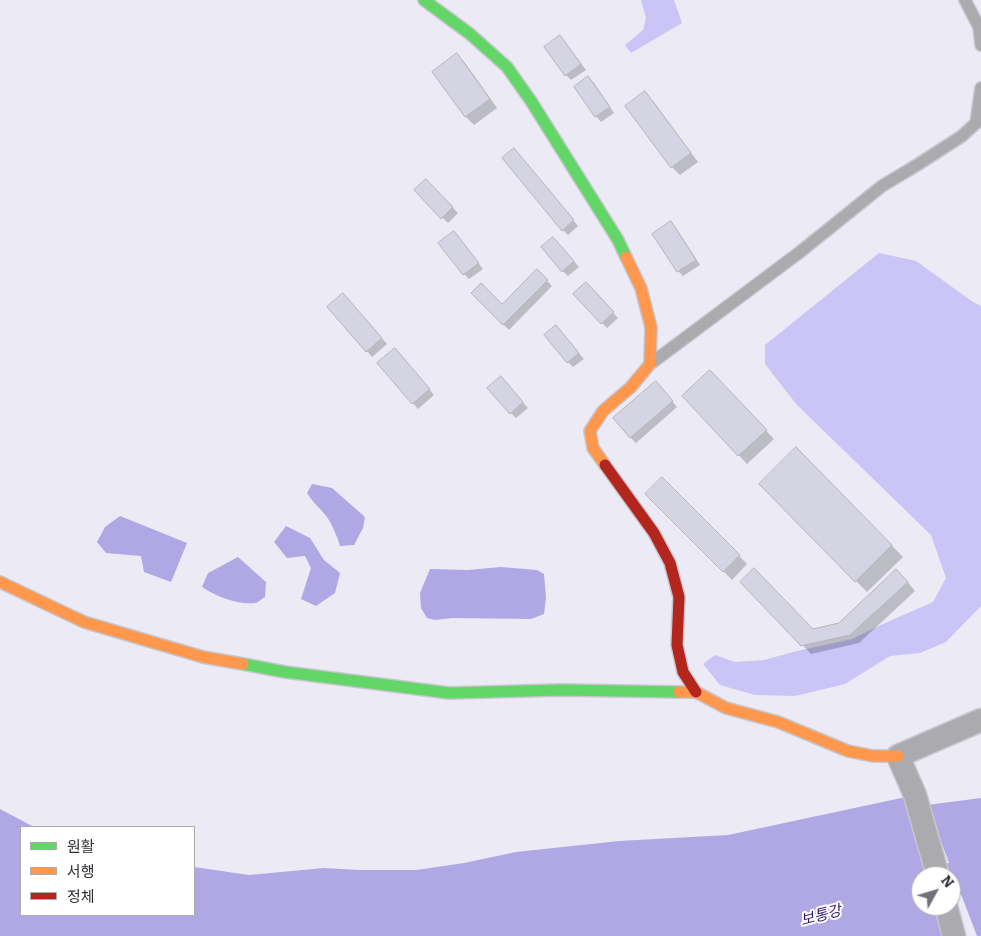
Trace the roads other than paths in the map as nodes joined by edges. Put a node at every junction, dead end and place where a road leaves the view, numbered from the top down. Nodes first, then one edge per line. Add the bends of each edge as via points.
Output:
1 (424, 0) edge
2 (965, 0) edge
3 (981, 45) edge
4 (981, 88) edge
5 (650, 364) junction
6 (0, 582) edge
7 (696, 692) junction
8 (981, 720) edge
9 (898, 756) junction
10 (935, 866) edge
11 (949, 916) edge
12 (954, 936) edge

1 - 5 street via 507,67 618,240 641,288 651,327
2 - 3 lane via 979,27
4 - 5 lane via 976,123 962,136 882,186
5 - 7 street via 631,387 603,412 590,431 593,448 654,533 670,563 679,597 677,646 682,672
6 - 7 street via 84,622 204,657 285,672 449,693 561,690
7 - 9 street via 726,708 778,722 848,751
8 - 9 street
9 - 10 street via 915,795
11 - 12 street

